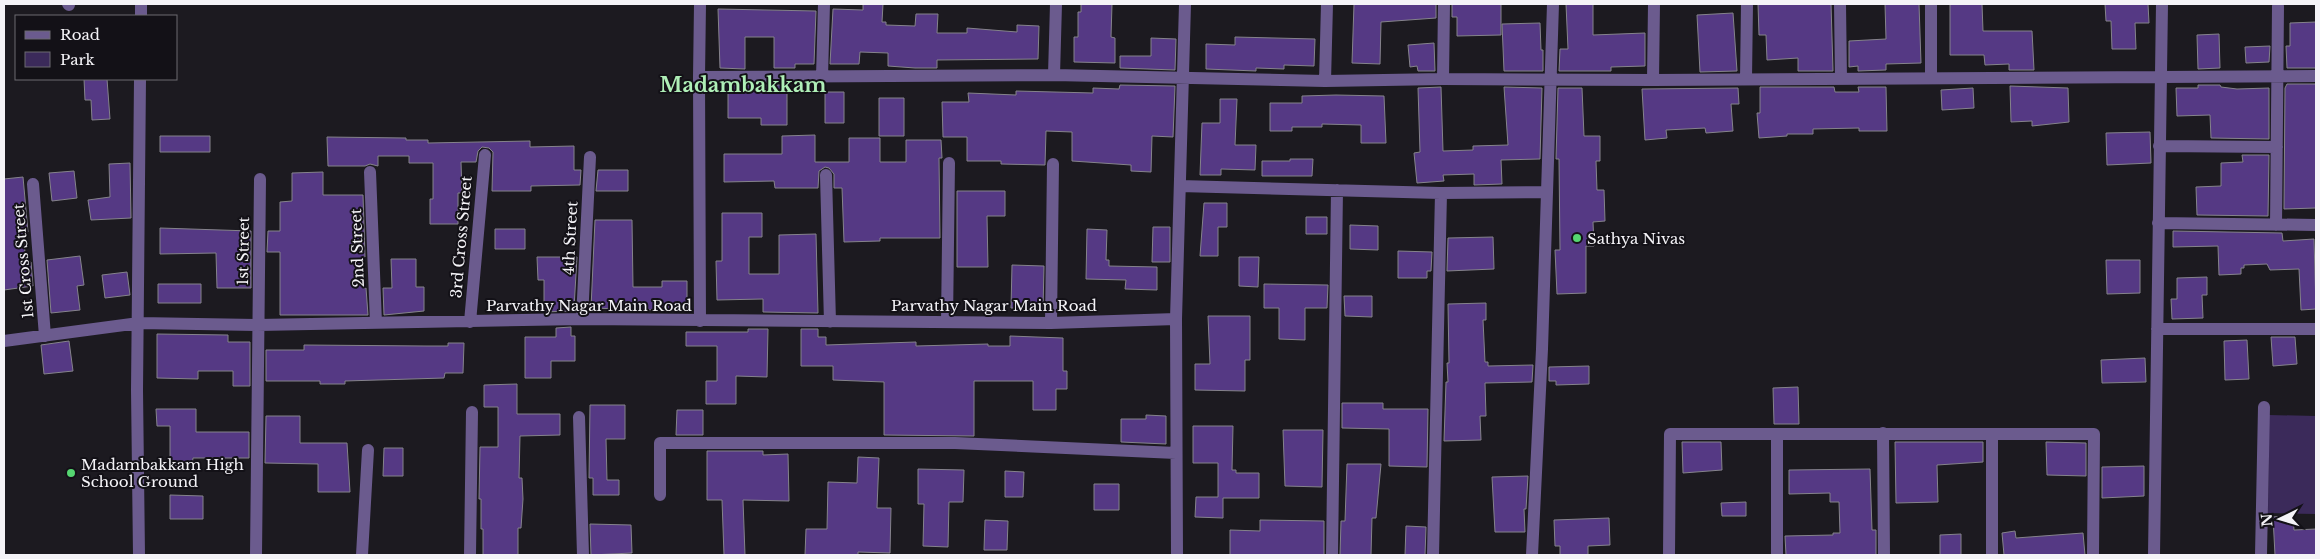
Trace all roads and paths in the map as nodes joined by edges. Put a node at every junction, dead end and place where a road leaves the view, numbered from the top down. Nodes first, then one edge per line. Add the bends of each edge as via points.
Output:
1 (700, 4) edge
2 (824, 4) edge
3 (1056, 4) edge
4 (1185, 4) edge
5 (1327, 4) edge
6 (1444, 4) edge
7 (1553, 4) edge
8 (1654, 4) edge
9 (1747, 4) edge
10 (1840, 4) edge
11 (1931, 4) edge
12 (2162, 4) edge
13 (2278, 6) dead end
14 (1054, 75) junction
15 (2278, 76) junction
16 (2316, 76) edge
17 (698, 77) junction
18 (822, 77) junction
19 (2160, 77) junction
20 (1183, 78) junction
21 (1931, 78) junction
22 (1443, 79) junction
23 (1550, 79) junction
24 (1746, 79) junction
25 (1841, 79) junction
26 (140, 80) edge
27 (1653, 80) junction
28 (1325, 81) junction
29 (2160, 146) junction
30 (2277, 147) junction
31 (485, 155) dead end
32 (590, 158) dead end
33 (949, 163) dead end
34 (1053, 164) dead end
35 (370, 172) dead end
36 (826, 175) dead end
37 (260, 179) dead end
38 (33, 184) dead end
39 (1180, 186) junction
40 (1337, 190) junction
41 (1546, 192) junction
42 (1441, 193) junction
43 (2158, 223) junction
44 (2276, 225) junction
45 (2316, 225) edge
46 (582, 319) junction
47 (1176, 320) junction
48 (700, 321) junction
49 (470, 322) junction
50 (830, 322) junction
51 (947, 322) junction
52 (139, 323) junction
53 (376, 323) junction
54 (1051, 323) junction
55 (258, 325) junction
56 (2157, 329) junction
57 (2316, 329) edge
58 (45, 336) junction
59 (4, 341) edge
60 (2264, 407) dead end
61 (472, 412) dead end
62 (579, 416) dead end
63 (1777, 434) junction
64 (1883, 434) junction
65 (1992, 435) junction
66 (368, 450) dead end
67 (1176, 453) junction
68 (660, 495) dead end
69 (139, 555) edge
70 (256, 555) edge
71 (362, 555) edge
72 (470, 555) edge
73 (583, 555) edge
74 (1177, 555) edge
75 (1332, 555) edge
76 (1433, 555) edge
77 (1532, 555) edge
78 (1669, 555) edge
79 (1777, 555) edge
80 (1884, 555) edge
81 (1992, 555) edge
82 (2093, 555) edge
83 (2154, 555) edge
84 (2261, 555) edge

1 - 17 street
2 - 18 street
3 - 14 street
4 - 20 street
5 - 28 street
6 - 22 street
7 - 23 street
8 - 27 street
9 - 24 street
10 - 25 street
11 - 21 street
12 - 19 street
13 - 15 street
14 - 18 street
14 - 20 street
15 - 16 street
15 - 19 street
15 - 30 street
17 - 18 street
17 - 48 street
19 - 21 street
19 - 29 street
20 - 28 street
20 - 39 street
21 - 25 street
22 - 23 street
22 - 28 street
23 - 27 street
23 - 41 street
24 - 25 street
24 - 27 street
26 - 52 street
29 - 30 street
29 - 43 street
30 - 44 street
31 - 49 street, 3rd Cross Street
32 - 46 street, 4th Street
33 - 51 street
34 - 54 street
35 - 53 street, 2nd Street
36 - 50 street
37 - 55 street, 1st Street
38 - 58 street, 1st Cross Street
39 - 40 street
39 - 47 street
40 - 42 street
40 - 75 street
41 - 42 street
41 - 77 street
42 - 76 street
43 - 44 street
43 - 56 street
44 - 45 street
46 - 48 street, Parvathy Nagar Main Road
46 - 49 street, Parvathy Nagar Main Road
47 - 54 street, Parvathy Nagar Main Road
47 - 67 street
48 - 50 street, Parvathy Nagar Main Road
49 - 53 street, Parvathy Nagar Main Road
50 - 51 street, Parvathy Nagar Main Road
51 - 54 street, Parvathy Nagar Main Road
52 - 55 street, Parvathy Nagar Main Road
52 - 58 street, Parvathy Nagar Main Road
52 - 69 street
53 - 55 street, Parvathy Nagar Main Road
55 - 70 street, 1st Street
56 - 57 street
56 - 83 street
58 - 59 street, Parvathy Nagar Main Road
60 - 84 street
61 - 72 street
62 - 73 street
63 - 64 street
63 - 78 street via 1670,434
63 - 79 street
64 - 65 street
64 - 80 street
65 - 81 street
65 - 82 street via 2094,434
66 - 71 street
67 - 68 street via 955,443 660,443
67 - 74 street

